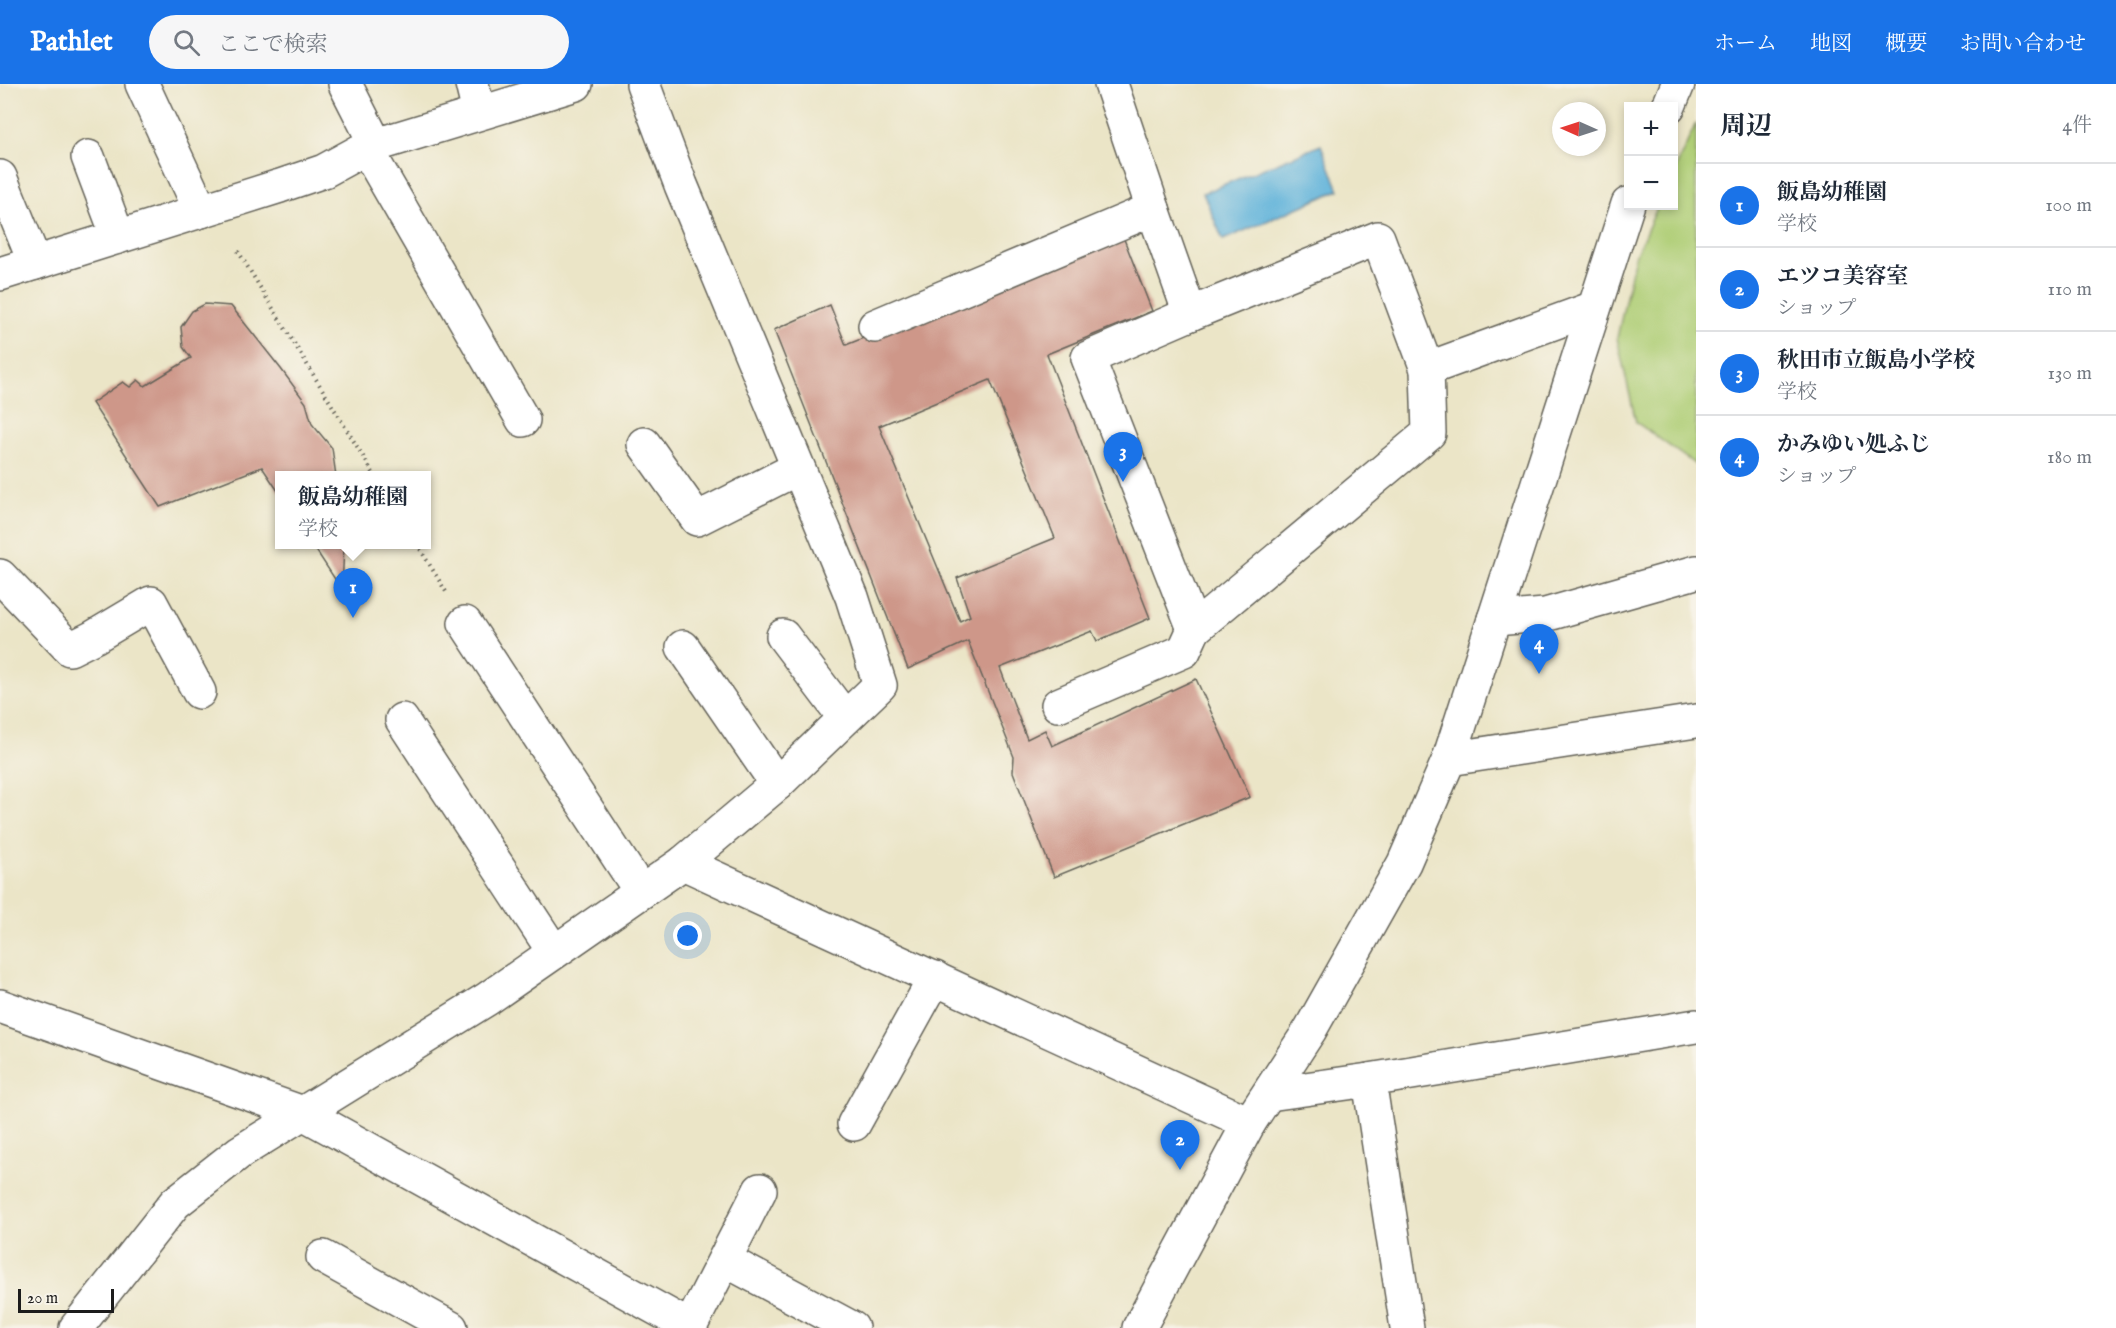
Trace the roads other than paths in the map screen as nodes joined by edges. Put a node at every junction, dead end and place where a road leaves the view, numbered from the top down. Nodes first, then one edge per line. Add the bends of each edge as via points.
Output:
1 (142, 84) edge
2 (345, 84) edge
3 (576, 84) edge
4 (643, 84) edge
5 (1110, 84) edge
6 (1678, 84) edge
7 (476, 99) edge
8 (1671, 102) edge
9 (371, 147) junction
10 (88, 157) dead end
11 (0, 177) edge
12 (1153, 209) junction
13 (1627, 210) edge
14 (201, 211) junction
15 (118, 237) junction
16 (35, 263) junction
17 (0, 274) edge
18 (1594, 308) junction
19 (1190, 314) junction
20 (876, 326) dead end
21 (1427, 369) junction
22 (523, 420) dead end
23 (644, 444) dead end
24 (798, 468) junction
25 (1696, 572) edge
26 (0, 576) edge
27 (1494, 619) junction
28 (465, 623) road end
29 (1194, 629) junction
30 (783, 636) dead end
31 (683, 647) dead end
32 (199, 692) dead end
33 (1058, 705) dead end
34 (845, 718) junction
35 (402, 720) dead end
36 (1696, 721) edge
37 (1449, 759) junction
38 (777, 784) junction
39 (683, 863) junction
40 (641, 892) junction
41 (554, 952) junction
42 (935, 978) junction
43 (0, 1006) edge
44 (1696, 1026) edge
45 (1369, 1080) junction
46 (1269, 1094) junction
47 (303, 1113) junction
48 (1249, 1123) junction
49 (854, 1124) dead end
50 (760, 1190) dead end
51 (323, 1257) dead end
52 (725, 1260) junction
53 (76, 1328) edge
54 (451, 1328) edge
55 (852, 1328) edge
56 (1139, 1328) edge
57 (1407, 1328) edge

1 - 14 street
2 - 9 street
3 - 7 street
4 - 24 street
5 - 12 street
6 - 8 street
7 - 9 street
9 - 14 street via 324,171
9 - 22 street
10 - 15 street
11 - 16 street
12 - 19 street
12 - 20 street
13 - 18 street
14 - 15 street
15 - 16 street
16 - 17 street
18 - 21 street
18 - 27 street
19 - 21 street via 1378,238
19 - 29 street via 1089,358
21 - 29 street via 1429,433
23 - 24 street via 697,519
24 - 34 street via 852,597 880,685
25 - 27 street via 1545,615
26 - 32 street via 70,649 152,603
27 - 37 street
28 - 40 street
29 - 33 street via 1184,651
30 - 34 street
31 - 38 street
34 - 38 street
35 - 41 street
36 - 37 street
37 - 46 street via 1404,863 1310,1030
38 - 39 street
39 - 40 street
39 - 42 street
40 - 41 street
41 - 47 street via 487,999
42 - 48 street
42 - 49 street
43 - 47 street
44 - 45 street
45 - 46 street
45 - 57 street
46 - 48 street
47 - 52 street via 690,1327
47 - 53 street via 240,1152 175,1203
48 - 56 street
50 - 52 street
51 - 54 street
52 - 55 street

